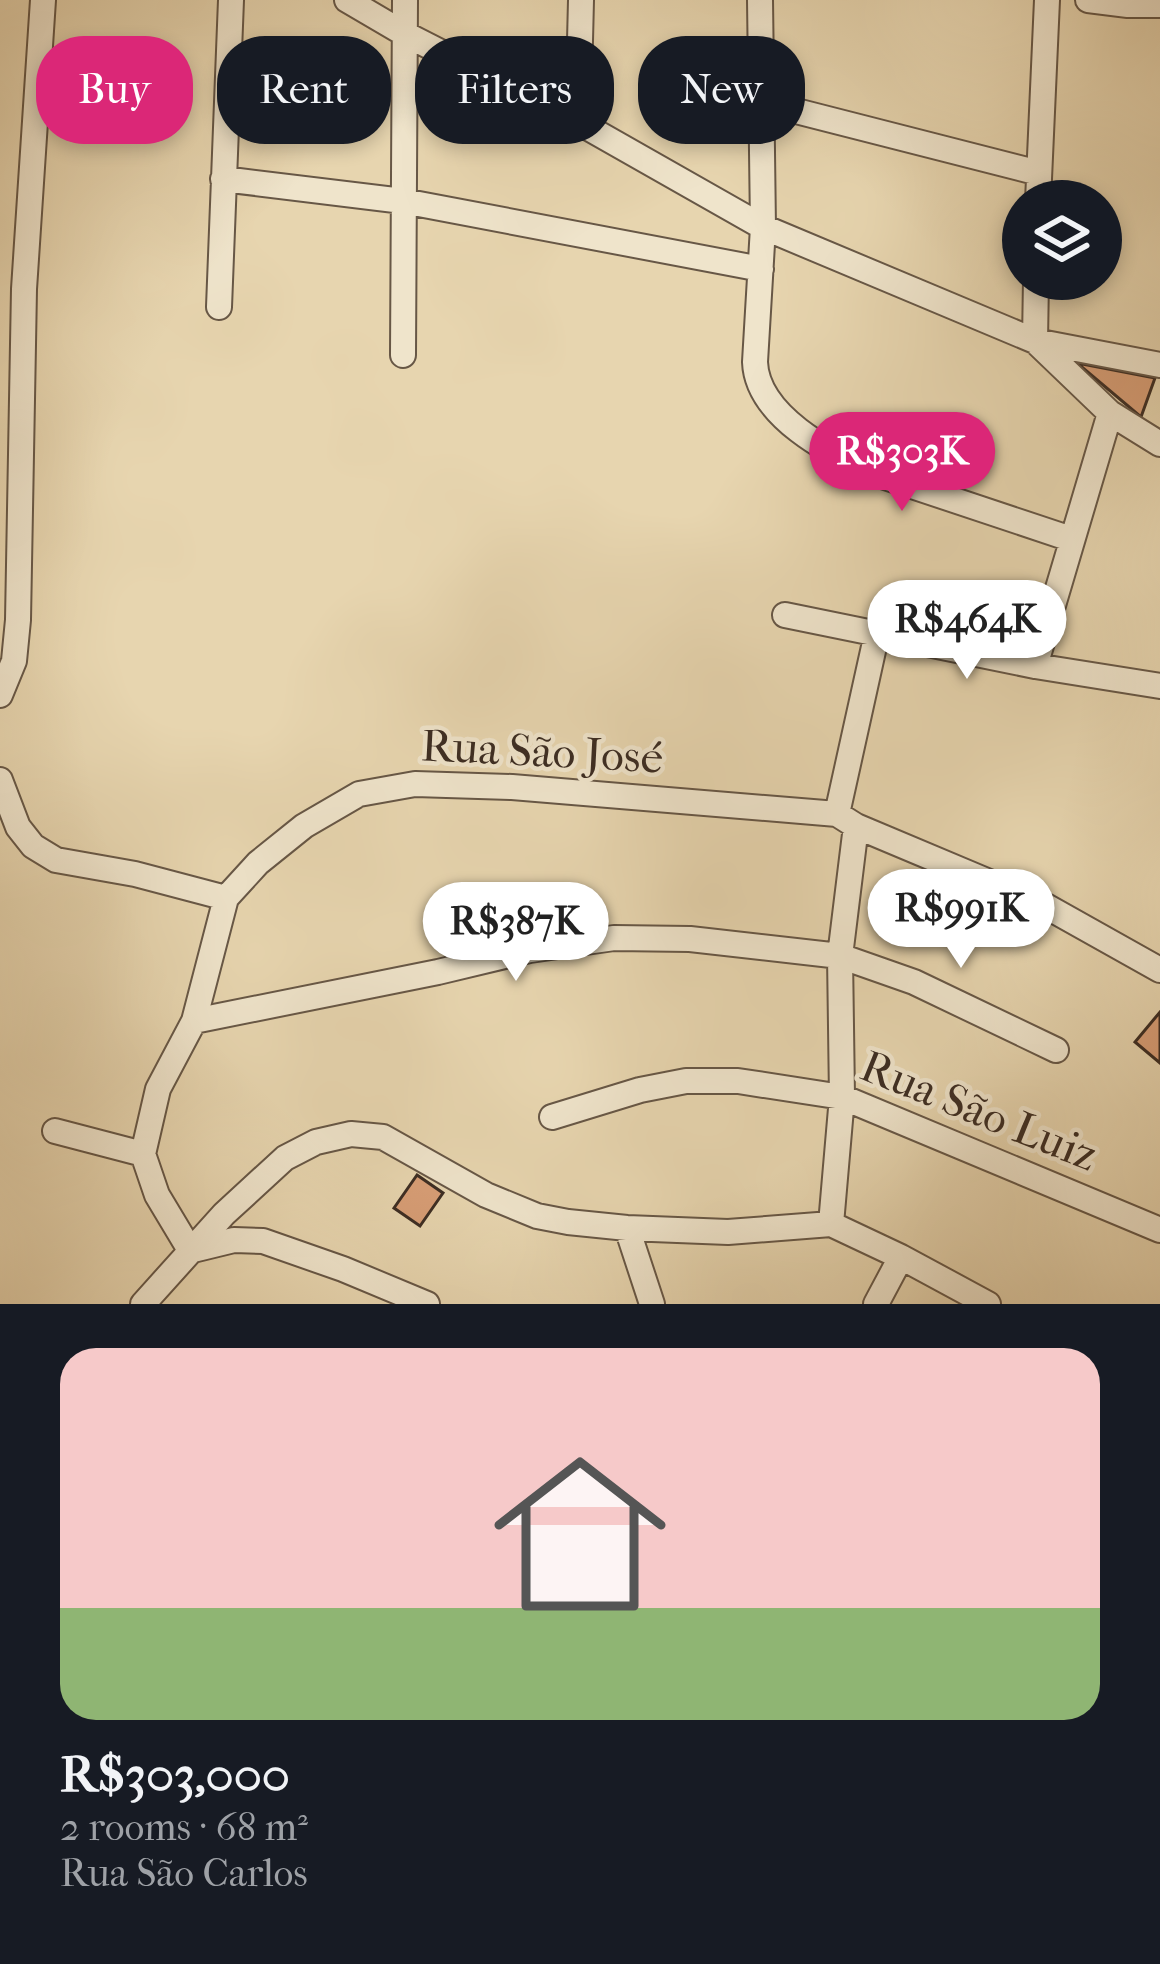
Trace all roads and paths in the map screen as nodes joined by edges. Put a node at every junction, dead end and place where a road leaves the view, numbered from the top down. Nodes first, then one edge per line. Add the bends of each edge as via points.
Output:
1 (43, 0) edge
2 (231, 0) edge
3 (347, 0) edge
4 (405, 0) edge
5 (580, 0) edge
6 (760, 0) edge
7 (1047, 0) edge
8 (1088, 0) edge
9 (1160, 5) edge
10 (405, 34) junction
11 (579, 36) edge
12 (760, 36) edge
13 (415, 39) edge
14 (805, 113) edge
15 (614, 142) edge
16 (762, 144) edge
17 (1039, 173) junction
18 (223, 178) junction
19 (1039, 180) edge
20 (403, 201) junction
21 (764, 227) junction
22 (761, 269) junction
23 (12, 291) edge
24 (1036, 300) edge
25 (219, 307) dead end
26 (1035, 341) junction
27 (403, 355) dead end
28 (1160, 364) edge
29 (1110, 413) junction
30 (1160, 444) edge
31 (10, 502) edge
32 (1071, 539) junction
33 (785, 615) dead end
34 (877, 633) junction
35 (1035, 666) junction
36 (1160, 686) edge
37 (0, 695) edge
38 (0, 780) edge
39 (847, 820) junction
40 (226, 898) junction
41 (840, 956) junction
42 (1160, 970) edge
43 (194, 1021) junction
44 (1056, 1050) dead end
45 (842, 1097) junction
46 (552, 1117) dead end
47 (56, 1131) dead end
48 (143, 1154) junction
49 (831, 1224) junction
50 (627, 1228) junction
51 (1160, 1230) edge
52 (190, 1250) junction
53 (901, 1256) junction
54 (143, 1304) edge
55 (428, 1304) edge
56 (652, 1304) edge
57 (876, 1304) edge
58 (988, 1304) edge

1 - 23 street
2 - 18 street
3 - 10 street
4 - 10 street
5 - 11 street
6 - 12 street
7 - 17 street
8 - 9 street
10 - 13 street
10 - 20 street
14 - 17 street
15 - 21 street
16 - 21 street
17 - 19 street
18 - 20 street
18 - 25 street
20 - 22 street
20 - 27 street
21 - 22 street
21 - 26 street
22 - 32 street via 756,378 776,409 858,466
23 - 31 street
24 - 26 street
26 - 28 street
26 - 29 street
29 - 30 street
29 - 32 street
31 - 37 street via 18,620
32 - 35 street
33 - 34 street
34 - 35 street
34 - 39 street
35 - 36 street
38 - 40 street via 18,827 56,860
39 - 40 street, Rua São José via 415,784 359,794 304,826
39 - 41 street
39 - 42 street, Rua São José via 1044,904
40 - 43 street, Rua São José
41 - 43 street via 614,938
41 - 44 street
41 - 45 street
43 - 48 street, Rua São José via 158,1089
45 - 46 street, Rua São Luiz via 686,1081
45 - 49 street
45 - 51 street, Rua São Luiz
47 - 48 street
48 - 52 street
49 - 50 street
49 - 53 street
50 - 52 street via 537,1216 383,1137 351,1134 285,1157
50 - 56 street
52 - 54 street
52 - 55 street via 262,1241
53 - 57 street
53 - 58 street

